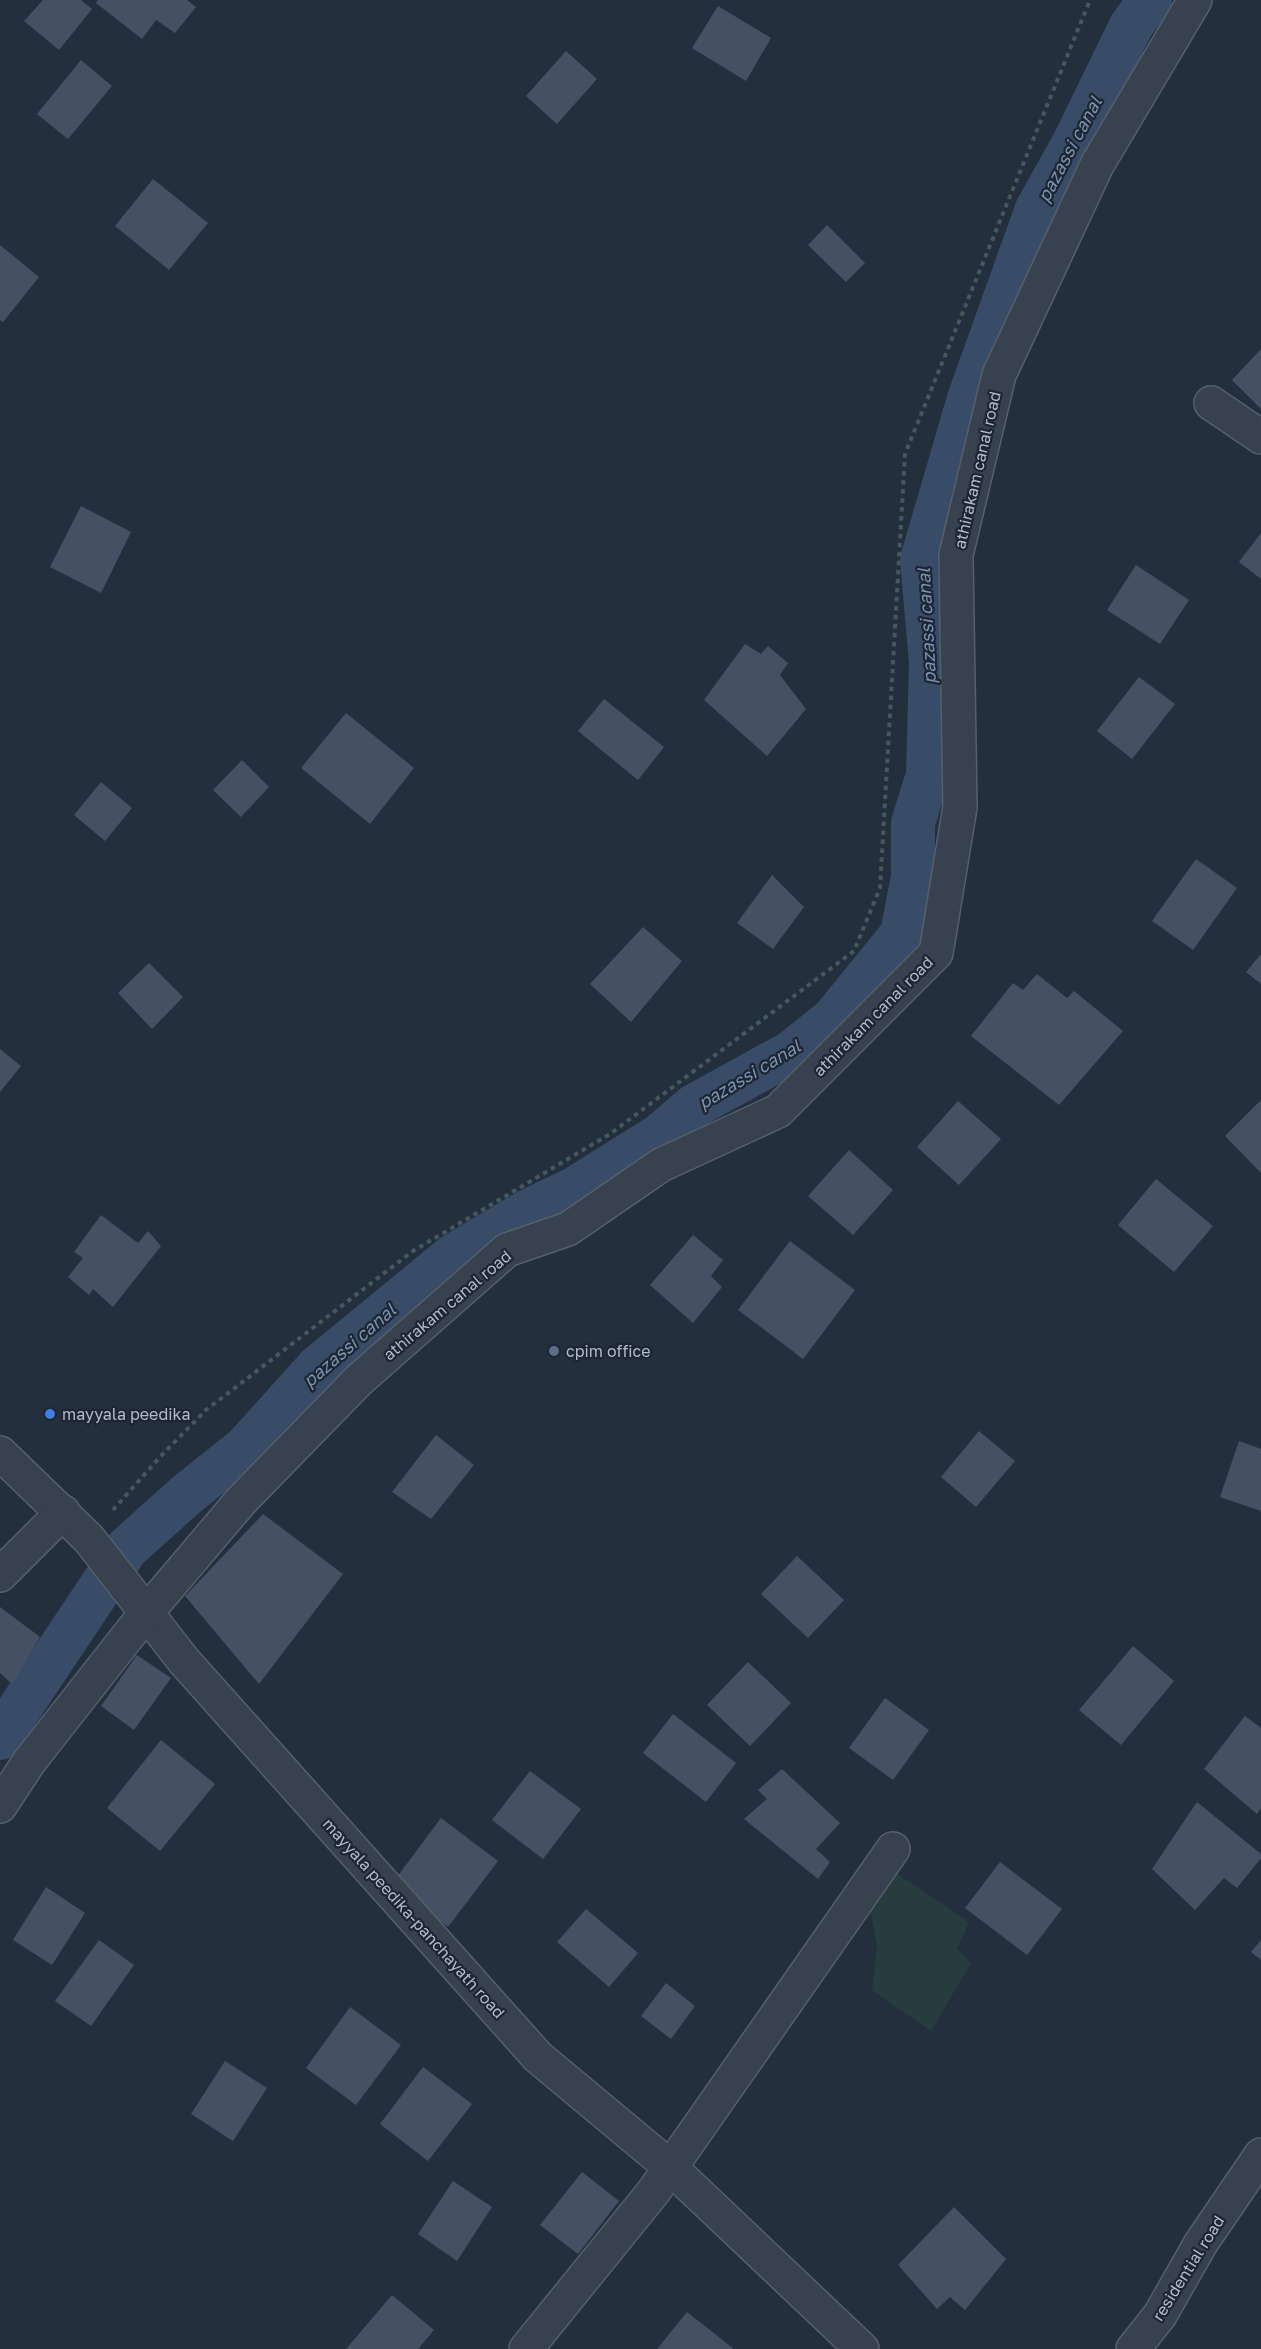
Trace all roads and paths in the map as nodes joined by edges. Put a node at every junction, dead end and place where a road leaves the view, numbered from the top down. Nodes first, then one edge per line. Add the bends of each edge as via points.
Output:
1 (1090, 0) edge
2 (1195, 0) edge
3 (1211, 403) dead end
4 (1261, 437) edge
5 (0, 1453) edge
6 (63, 1512) junction
7 (89, 1539) junction
8 (0, 1575) edge
9 (145, 1611) junction
10 (0, 1806) edge
11 (893, 1849) dead end
12 (1261, 2156) edge
13 (670, 2167) junction
14 (526, 2349) edge
15 (862, 2349) edge
16 (1133, 2349) edge

1 - 7 path via 905,454 880,888 854,951 610,1134 413,1251 206,1410
2 - 9 street, athirakam canal road via 1097,165 999,375 956,555 960,807 936,953 778,1111 661,1165 568,1229 507,1250 359,1380 241,1501
3 - 4 street
5 - 6 street, mayyala peedika-panchayath road
6 - 7 street, mayyala peedika-panchayath road
6 - 8 street
7 - 9 street, mayyala peedika-panchayath road
9 - 10 street, athirakam canal road
9 - 13 street, mayyala peedika-panchayath road via 192,1669 538,2057
11 - 13 street
12 - 16 street, residential road via 1201,2243 1160,2316
13 - 14 street
13 - 15 street, mayyala peedika-panchayath road

